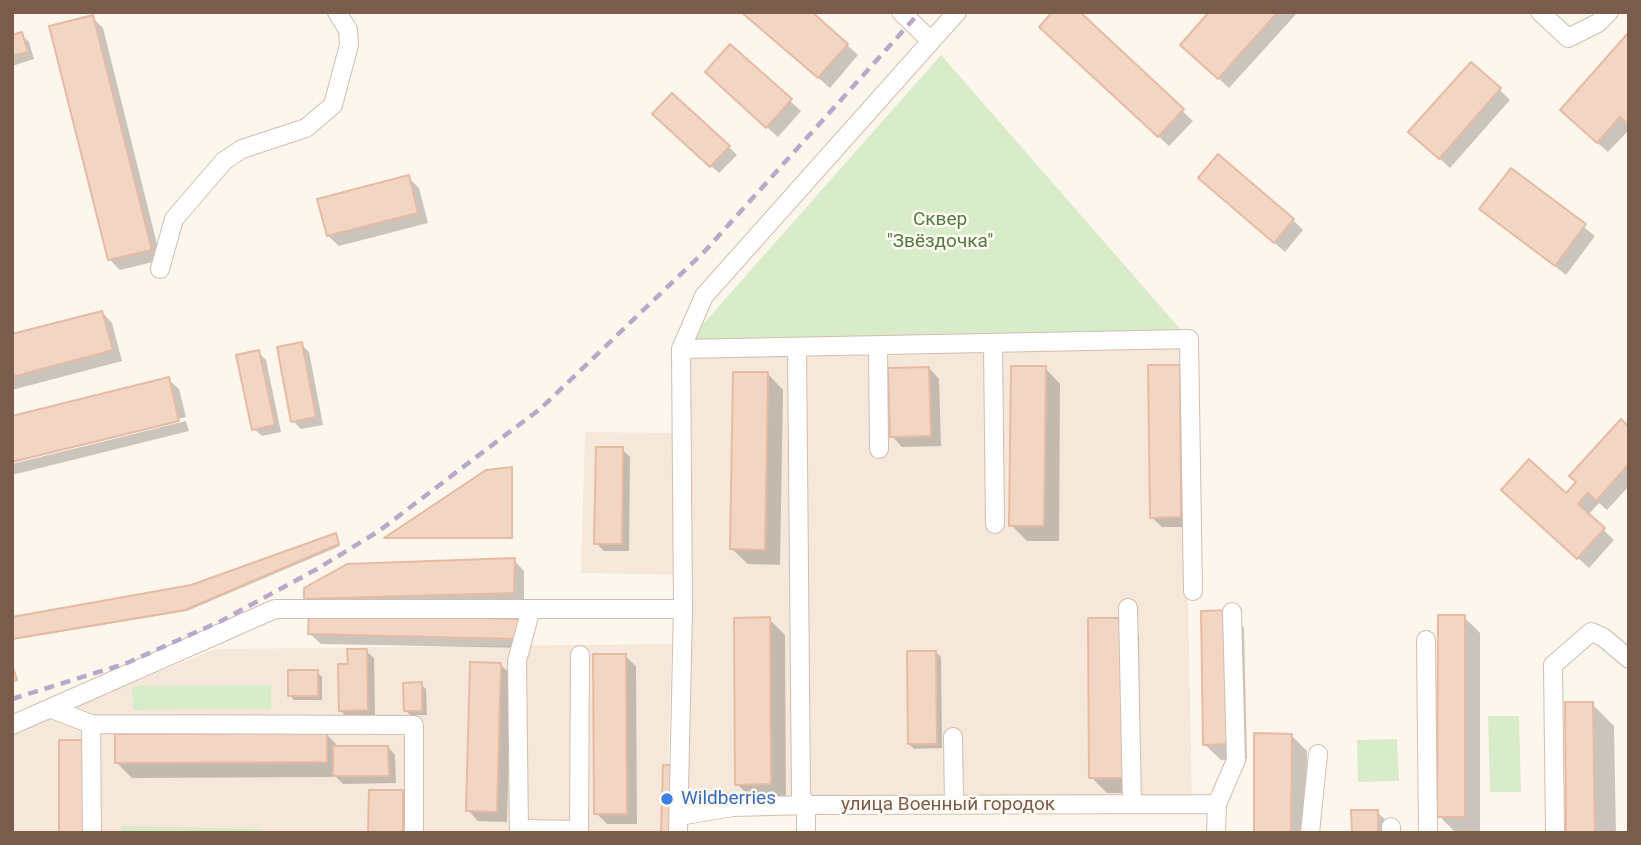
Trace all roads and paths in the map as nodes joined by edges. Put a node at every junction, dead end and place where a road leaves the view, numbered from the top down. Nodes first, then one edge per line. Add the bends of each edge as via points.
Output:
1 (337, 12) edge
2 (901, 12) edge
3 (957, 12) edge
4 (1540, 12) edge
5 (1609, 12) edge
6 (930, 40) junction
7 (160, 269) dead end
8 (993, 345) junction
9 (878, 346) junction
10 (797, 348) junction
11 (681, 349) junction
12 (879, 449) dead end
13 (995, 524) dead end
14 (1193, 591) dead end
15 (1128, 608) dead end
16 (531, 609) junction
17 (683, 609) junction
18 (1232, 612) dead end
19 (1426, 640) dead end
20 (579, 656) dead end
21 (1629, 659) edge
22 (52, 709) junction
23 (12, 724) edge
24 (91, 724) junction
25 (953, 737) dead end
26 (1318, 754) dead end
27 (954, 804) junction
28 (1132, 804) junction
29 (1217, 804) junction
30 (806, 805) junction
31 (679, 825) edge
32 (519, 831) edge
33 (579, 832) edge
34 (92, 833) edge
35 (414, 833) edge
36 (806, 833) edge
37 (1216, 833) edge
38 (1310, 833) edge
39 (1428, 833) edge
40 (1555, 833) edge

1 - 7 street via 348,30 349,45 333,106 306,128 242,149 224,161 174,219
2 - 6 street
3 - 6 street
4 - 5 street via 1567,38 1598,23
6 - 11 street via 704,296
8 - 9 street
8 - 13 street
8 - 14 street via 1189,339
9 - 10 street
9 - 12 street
10 - 11 street
10 - 30 street via 801,794
11 - 17 street
15 - 28 street
16 - 17 street
16 - 22 street via 275,609
16 - 32 street via 517,661
17 - 31 street
18 - 29 street via 1236,760
19 - 39 street
20 - 33 street
21 - 40 street via 1591,632 1553,665
22 - 23 street
22 - 24 street
24 - 34 street
24 - 35 street via 414,725
25 - 27 street
26 - 38 street
27 - 28 street, улица Военный городок
27 - 30 street, улица Военный городок
28 - 29 street, улица Военный городок
29 - 37 street
30 - 31 street, улица Военный городок via 733,807
30 - 36 street
32 - 33 street

